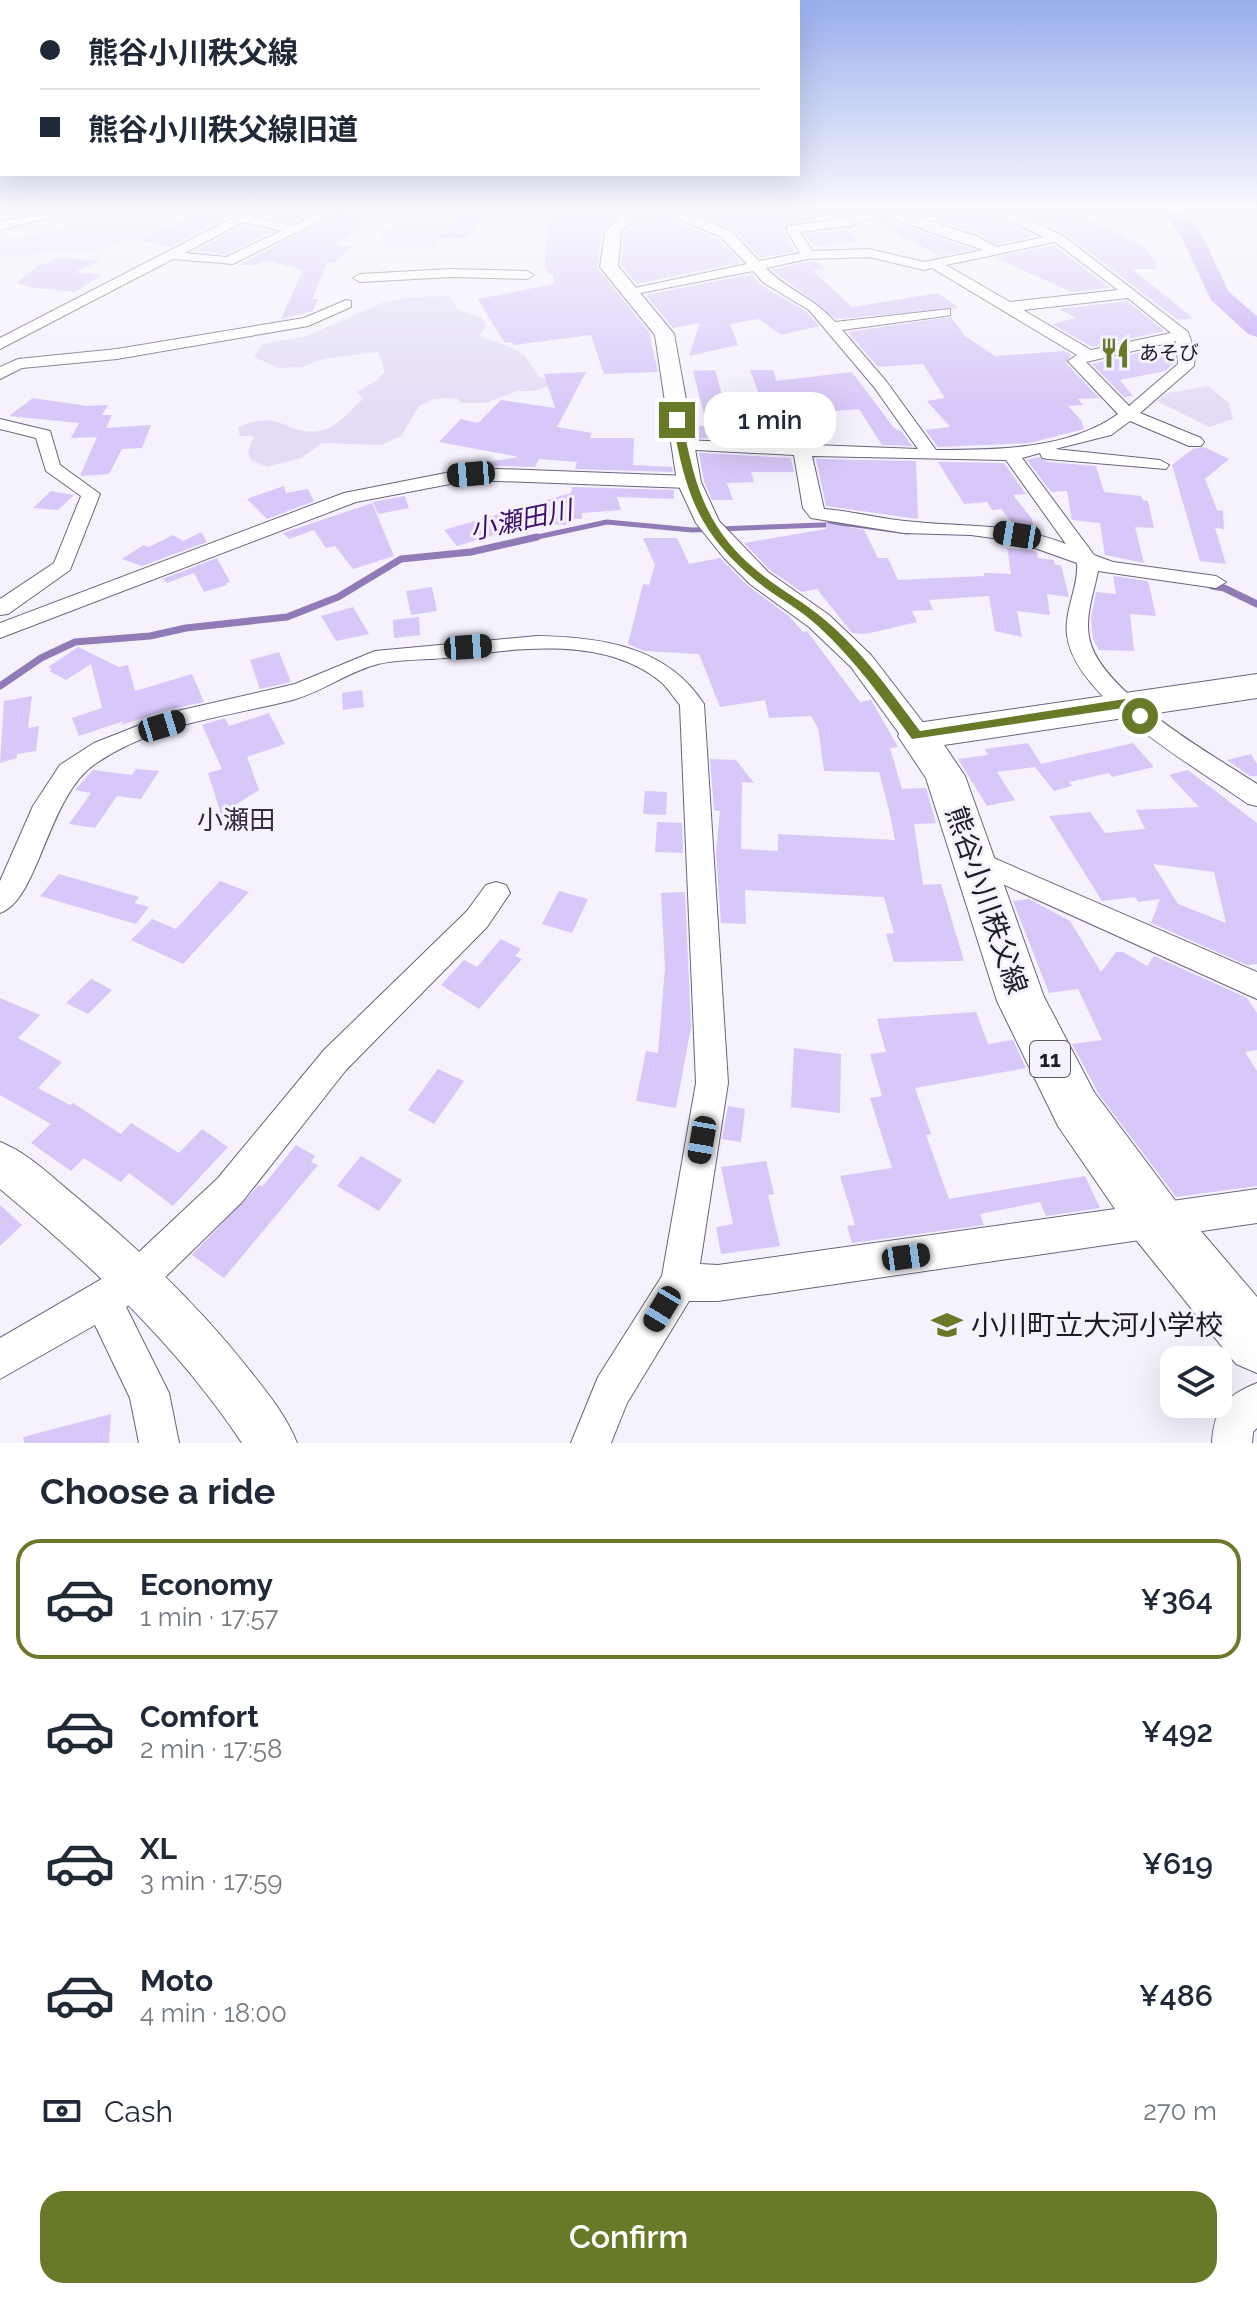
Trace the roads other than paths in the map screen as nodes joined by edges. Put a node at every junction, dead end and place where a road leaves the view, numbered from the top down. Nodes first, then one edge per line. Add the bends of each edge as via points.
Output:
1 (128, 275) edge
2 (408, 275) edge
3 (614, 275) edge
4 (718, 275) edge
5 (764, 275) edge
6 (954, 275) edge
7 (1108, 275) edge
8 (360, 278) dead end
9 (630, 293) junction
10 (1132, 293) junction
11 (346, 304) dead end
12 (1008, 307) junction
13 (945, 312) dead end
14 (832, 327) junction
15 (1183, 335) junction
16 (5, 337) edge
17 (1089, 355) junction
18 (0, 374) edge
19 (1128, 414) junction
20 (0, 424) edge
21 (1195, 442) dead end
22 (682, 445) junction
23 (802, 450) junction
24 (1038, 450) junction
25 (931, 455) junction
26 (1011, 455) junction
27 (1160, 465) dead end
28 (689, 482) junction
29 (1086, 558) junction
30 (1216, 582) dead end
31 (0, 609) edge
32 (0, 631) edge
33 (1257, 686) edge
34 (1125, 703) junction
35 (917, 736) junction
36 (1257, 797) edge
37 (975, 860) junction
38 (496, 893) dead end
39 (0, 902) edge
40 (1257, 986) edge
41 (0, 1162) edge
42 (1257, 1206) edge
43 (1157, 1222) junction
44 (679, 1282) junction
45 (120, 1289) junction
46 (1257, 1343) edge
47 (0, 1360) edge
48 (1257, 1403) edge
49 (159, 1443) edge
50 (272, 1443) edge
51 (591, 1443) edge
52 (1232, 1443) edge

1 - 16 street
2 - 8 street
3 - 9 street
4 - 9 street
5 - 14 street via 814,307
6 - 12 street
7 - 10 street
9 - 22 street via 664,334
10 - 12 street
10 - 15 street
11 - 18 street via 308,322 117,354 18,364
12 - 17 street
13 - 14 street
14 - 25 street
15 - 17 street
15 - 19 street via 1186,366
17 - 19 street via 1076,361
19 - 21 street
19 - 24 street via 1105,431
20 - 31 street via 44,435 52,467 91,494 63,566
22 - 23 street
22 - 28 street
23 - 25 street
23 - 29 street via 818,514 1017,535
24 - 26 street
24 - 27 street
25 - 26 street
26 - 29 street
28 - 32 street via 471,474 391,487
28 - 35 street via 708,523 733,553 840,640
29 - 30 street via 1109,568
29 - 34 street via 1077,630 1080,649
33 - 34 main road
34 - 35 main road
34 - 36 street
35 - 37 main road, 熊谷小川秩父線 / 11 via 945,776
37 - 40 street
37 - 43 main road, 熊谷小川秩父線 / 11 via 1021,1001 1036,1031 1076,1109
38 - 45 street via 477,919 335,1060 230,1190
39 - 44 street via 22,867 42,812 77,765 162,726 238,702 296,692 392,655 567,642 625,655 658,669 681,686 692,704 712,1083
41 - 45 street
42 - 43 street
43 - 44 street via 718,1283
43 - 46 main road, 熊谷小川秩父線 / 11
44 - 51 street via 612,1391
45 - 47 street
45 - 49 street via 129,1357 149,1393
45 - 50 street via 252,1411
48 - 52 street via 1233,1422

